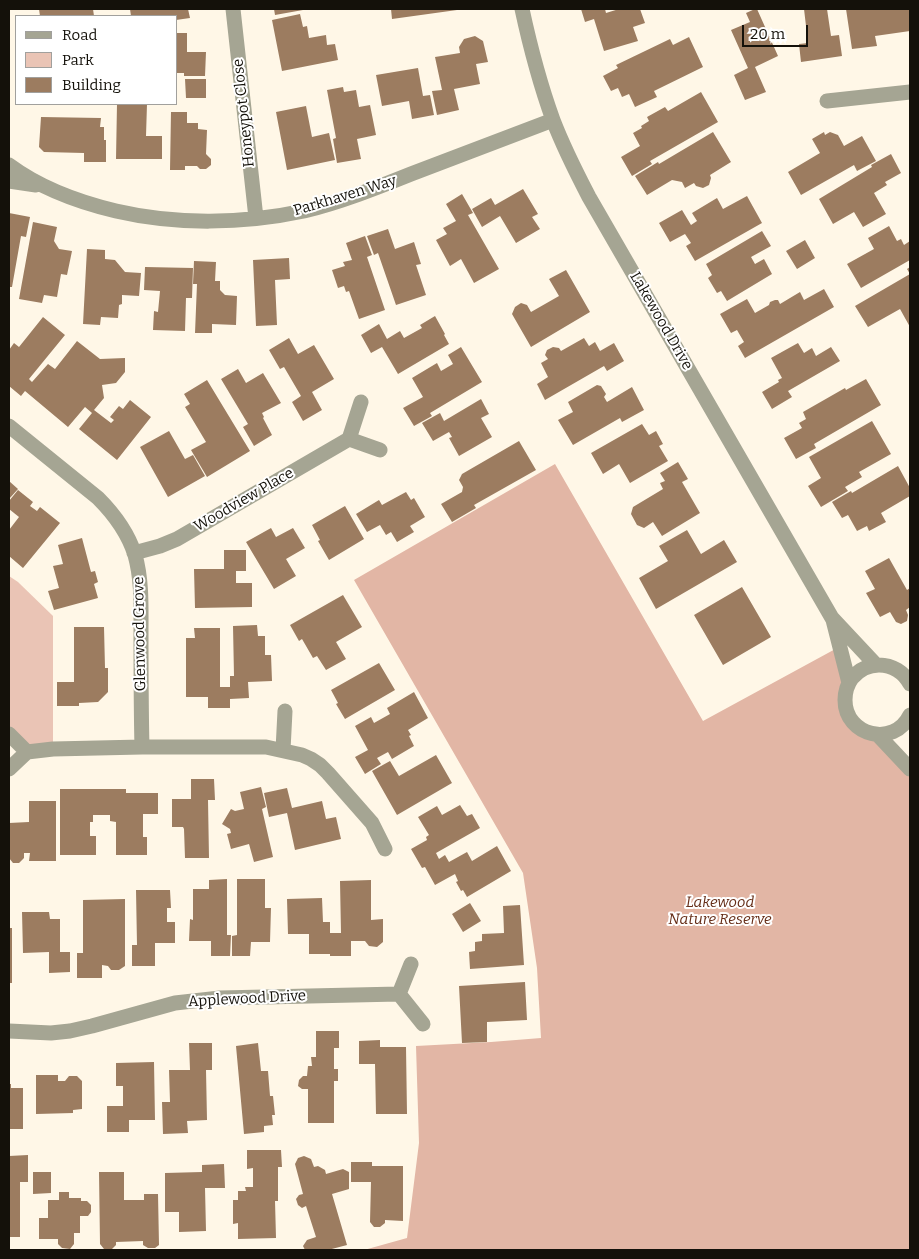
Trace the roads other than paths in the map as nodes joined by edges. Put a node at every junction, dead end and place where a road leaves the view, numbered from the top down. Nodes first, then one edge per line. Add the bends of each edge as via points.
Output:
1 (233, 9) edge
2 (522, 9) edge
3 (910, 92) edge
4 (827, 101) dead end
5 (553, 120) junction
6 (9, 165) edge
7 (9, 181) edge
8 (42, 186) junction
9 (256, 218) junction
10 (361, 402) dead end
11 (9, 426) edge
12 (349, 439) junction
13 (380, 450) dead end
14 (134, 553) junction
15 (832, 618) junction
16 (910, 664) edge
17 (876, 665) junction
18 (895, 668) junction
19 (849, 683) junction
20 (910, 684) edge
21 (285, 711) dead end
22 (910, 718) edge
23 (9, 734) edge
24 (878, 735) junction
25 (142, 747) junction
26 (283, 750) junction
27 (27, 752) junction
28 (910, 768) edge
29 (9, 769) edge
30 (385, 849) dead end
31 (411, 964) dead end
32 (399, 994) junction
33 (423, 1024) dead end
34 (9, 1031) edge

1 - 9 street, Honeypot Close
2 - 5 street, Lakewood Drive
3 - 4 street
5 - 9 street, Parkhaven Way via 358,195 305,210
5 - 15 street, Lakewood Drive via 589,197
6 - 8 street, Parkhaven Way
7 - 8 street, Parkhaven Way
8 - 9 street, Parkhaven Way via 99,207 148,217 195,220
10 - 12 street
11 - 14 street, Glenwood Grove via 108,508 125,532
12 - 13 street
12 - 14 street, Woodview Place via 177,539
14 - 25 street, Glenwood Grove via 140,597
15 - 17 street, Lakewood Drive
15 - 19 street, Lakewood Drive
16 - 18 street
17 - 18 street
17 - 19 street via 856,674
18 - 20 street
19 - 24 street via 845,706 849,717 856,726
21 - 26 street
22 - 24 street via 890,733
23 - 27 street
24 - 28 street
25 - 26 street via 266,747
25 - 27 street
26 - 30 street via 312,760 328,773 372,823
27 - 29 street
31 - 32 street
32 - 33 street
32 - 34 street, Applewood Drive via 220,998 175,1003 70,1031

